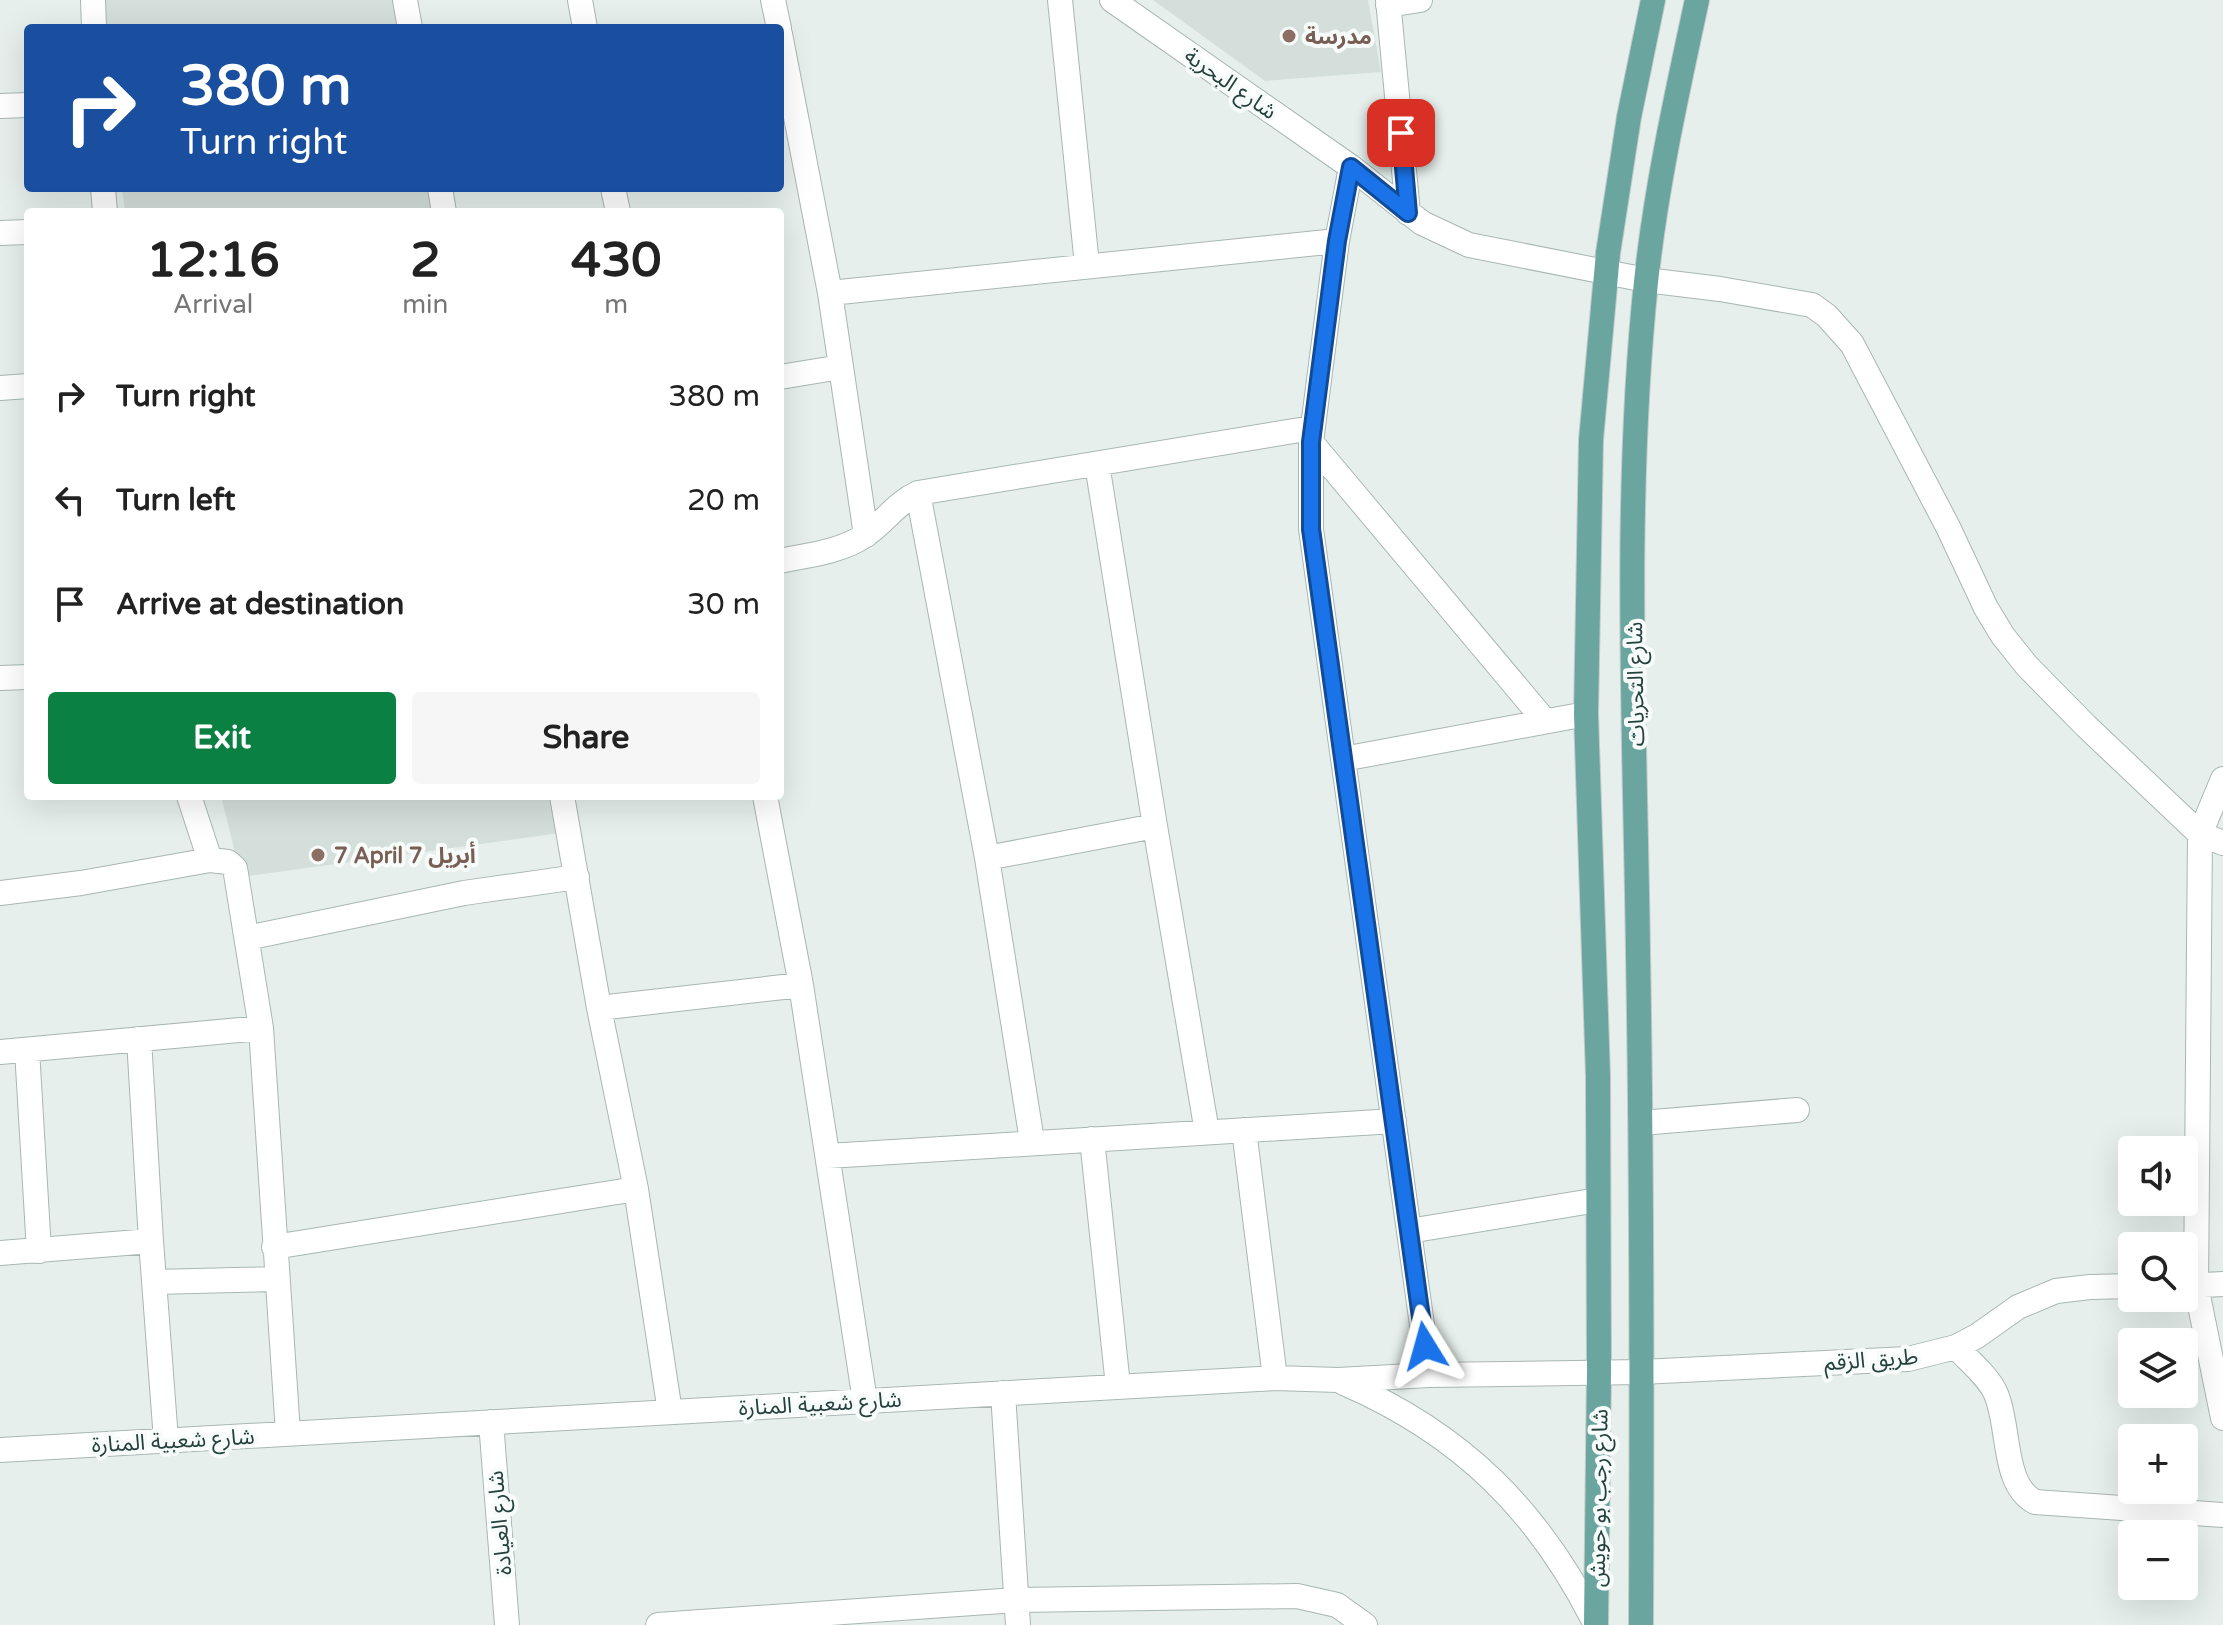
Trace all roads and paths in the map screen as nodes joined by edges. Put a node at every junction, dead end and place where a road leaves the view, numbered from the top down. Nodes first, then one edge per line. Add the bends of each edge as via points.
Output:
1 (93, 0) edge
2 (405, 0) edge
3 (580, 0) edge
4 (773, 0) edge
5 (1060, 0) edge
6 (1112, 0) edge
7 (1420, 0) edge
8 (1653, 0) edge
9 (1697, 0) edge
10 (1388, 2) edge
11 (94, 24) edge
12 (409, 24) edge
13 (584, 24) edge
14 (778, 24) edge
15 (784, 57) edge
16 (24, 105) edge
17 (0, 106) edge
18 (1351, 167) junction
19 (1408, 213) junction
20 (24, 232) edge
21 (0, 233) edge
22 (1337, 241) junction
23 (1087, 265) junction
24 (1605, 273) junction
25 (1646, 280) junction
26 (830, 293) junction
27 (841, 367) junction
28 (784, 376) edge
29 (24, 386) edge
30 (0, 388) edge
31 (1312, 435) junction
32 (1097, 464) junction
33 (918, 493) junction
34 (866, 535) junction
35 (784, 560) edge
36 (24, 677) edge
37 (0, 678) edge
38 (1586, 714) junction
39 (1545, 721) junction
40 (1343, 759) junction
41 (2223, 779) edge
42 (190, 800) edge
43 (563, 800) edge
44 (766, 800) edge
45 (1155, 826) junction
46 (2212, 839) edge
47 (987, 858) junction
48 (210, 860) junction
49 (577, 877) junction
50 (0, 893) edge
51 (247, 938) junction
52 (801, 985) junction
53 (599, 1008) junction
54 (261, 1028) junction
55 (139, 1039) junction
56 (27, 1050) junction
57 (0, 1052) edge
58 (1797, 1110) dead end
59 (1394, 1121) junction
60 (1641, 1123) junction
61 (1244, 1130) junction
62 (1207, 1132) junction
63 (1092, 1139) junction
64 (1032, 1141) junction
65 (828, 1156) junction
66 (636, 1189) junction
67 (1598, 1200) junction
68 (1409, 1231) junction
69 (2193, 1232) edge
70 (151, 1241) junction
71 (274, 1247) junction
72 (39, 1251) junction
73 (0, 1253) edge
74 (277, 1279) junction
75 (154, 1282) junction
76 (2223, 1284) edge
77 (2118, 1286) edge
78 (2198, 1286) edge
79 (2196, 1312) edge
80 (1956, 1347) junction
81 (1599, 1371) junction
82 (1641, 1372) junction
83 (1429, 1375) junction
84 (1275, 1378) junction
85 (1338, 1380) junction
86 (1118, 1386) junction
87 (1003, 1393) junction
88 (865, 1401) junction
89 (670, 1412) junction
90 (2223, 1418) edge
91 (491, 1422) junction
92 (288, 1433) junction
93 (166, 1440) junction
94 (0, 1450) edge
95 (2223, 1515) edge
96 (1016, 1600) junction
97 (691, 1623) edge
98 (507, 1625) edge
99 (658, 1625) edge
100 (1018, 1625) edge
101 (1365, 1625) edge
102 (1596, 1625) edge
103 (1641, 1625) edge

1 - 11 street
2 - 12 street
3 - 13 street
4 - 14 street
5 - 23 street
6 - 18 street, شارع البحرية
7 - 10 street
8 - 24 main road, شارع التحريات
9 - 25 main road, شارع التحريات
10 - 19 street
15 - 26 street
16 - 17 street
18 - 19 street, شارع البحرية
18 - 22 street
19 - 24 street, شارع البحرية via 1469,245
20 - 21 street
22 - 23 street
22 - 31 street
23 - 26 street
24 - 25 street, شارع البحرية
24 - 38 main road, شارع التحريات via 1591,440
25 - 46 street, شارع البحرية via 1812,305 1841,329 2003,636 2066,706
25 - 60 main road, شارع التحريات via 1634,492
26 - 27 street
27 - 28 street
27 - 34 street
29 - 30 street
31 - 32 street
31 - 39 street
31 - 40 street via 1311,529
32 - 33 street
32 - 45 street
33 - 34 street
33 - 47 street
34 - 35 street
36 - 37 street
38 - 39 street
38 - 67 main road, شارع التحريات
39 - 40 street
40 - 59 street
41 - 46 street
42 - 48 street
43 - 49 street
44 - 52 street
45 - 47 street
45 - 62 street
46 - 69 street
47 - 64 street
48 - 50 street
48 - 51 street via 235,868
49 - 51 street via 464,893
49 - 53 street
51 - 54 street
52 - 53 street
52 - 65 street
53 - 66 street
54 - 55 street
54 - 71 street
55 - 56 street
55 - 70 street
56 - 57 street
56 - 72 street
58 - 60 street
59 - 61 street
59 - 68 street
60 - 82 main road, شارع التحريات
61 - 62 street
61 - 84 street
62 - 63 street
63 - 64 street
63 - 86 street
64 - 65 street
65 - 88 street
66 - 71 street
66 - 89 street
67 - 68 street
67 - 81 main road, شارع التحريات
68 - 83 street
70 - 72 street
70 - 75 street
71 - 74 street
72 - 73 street
74 - 75 street
74 - 92 street
75 - 93 street
76 - 78 street
77 - 80 street, طريق الزقم via 2045,1295
79 - 90 street
80 - 82 street, طريق الزقم via 1908,1359
80 - 95 street via 1995,1390 2016,1483 2024,1497
81 - 82 street, شارع شعبية المنارة
81 - 83 street, شارع شعبية المنارة
81 - 102 main road, شارع رجب بو حويش
82 - 103 main road, شارع رجب بو حويش
83 - 85 street, شارع شعبية المنارة
84 - 85 street, شارع شعبية المنارة
84 - 86 street, شارع شعبية المنارة
85 - 102 street via 1411,1416 1476,1463 1557,1554
86 - 87 street, شارع شعبية المنارة
87 - 88 street, شارع شعبية المنارة
87 - 96 street
88 - 89 street, شارع شعبية المنارة
89 - 91 street, شارع شعبية المنارة
91 - 92 street, شارع شعبية المنارة
91 - 98 street, شارع العيادة
92 - 93 street, شارع شعبية المنارة
93 - 94 street, شارع شعبية المنارة
96 - 97 street
96 - 100 street
96 - 101 street via 1297,1596 1337,1605
97 - 99 street

